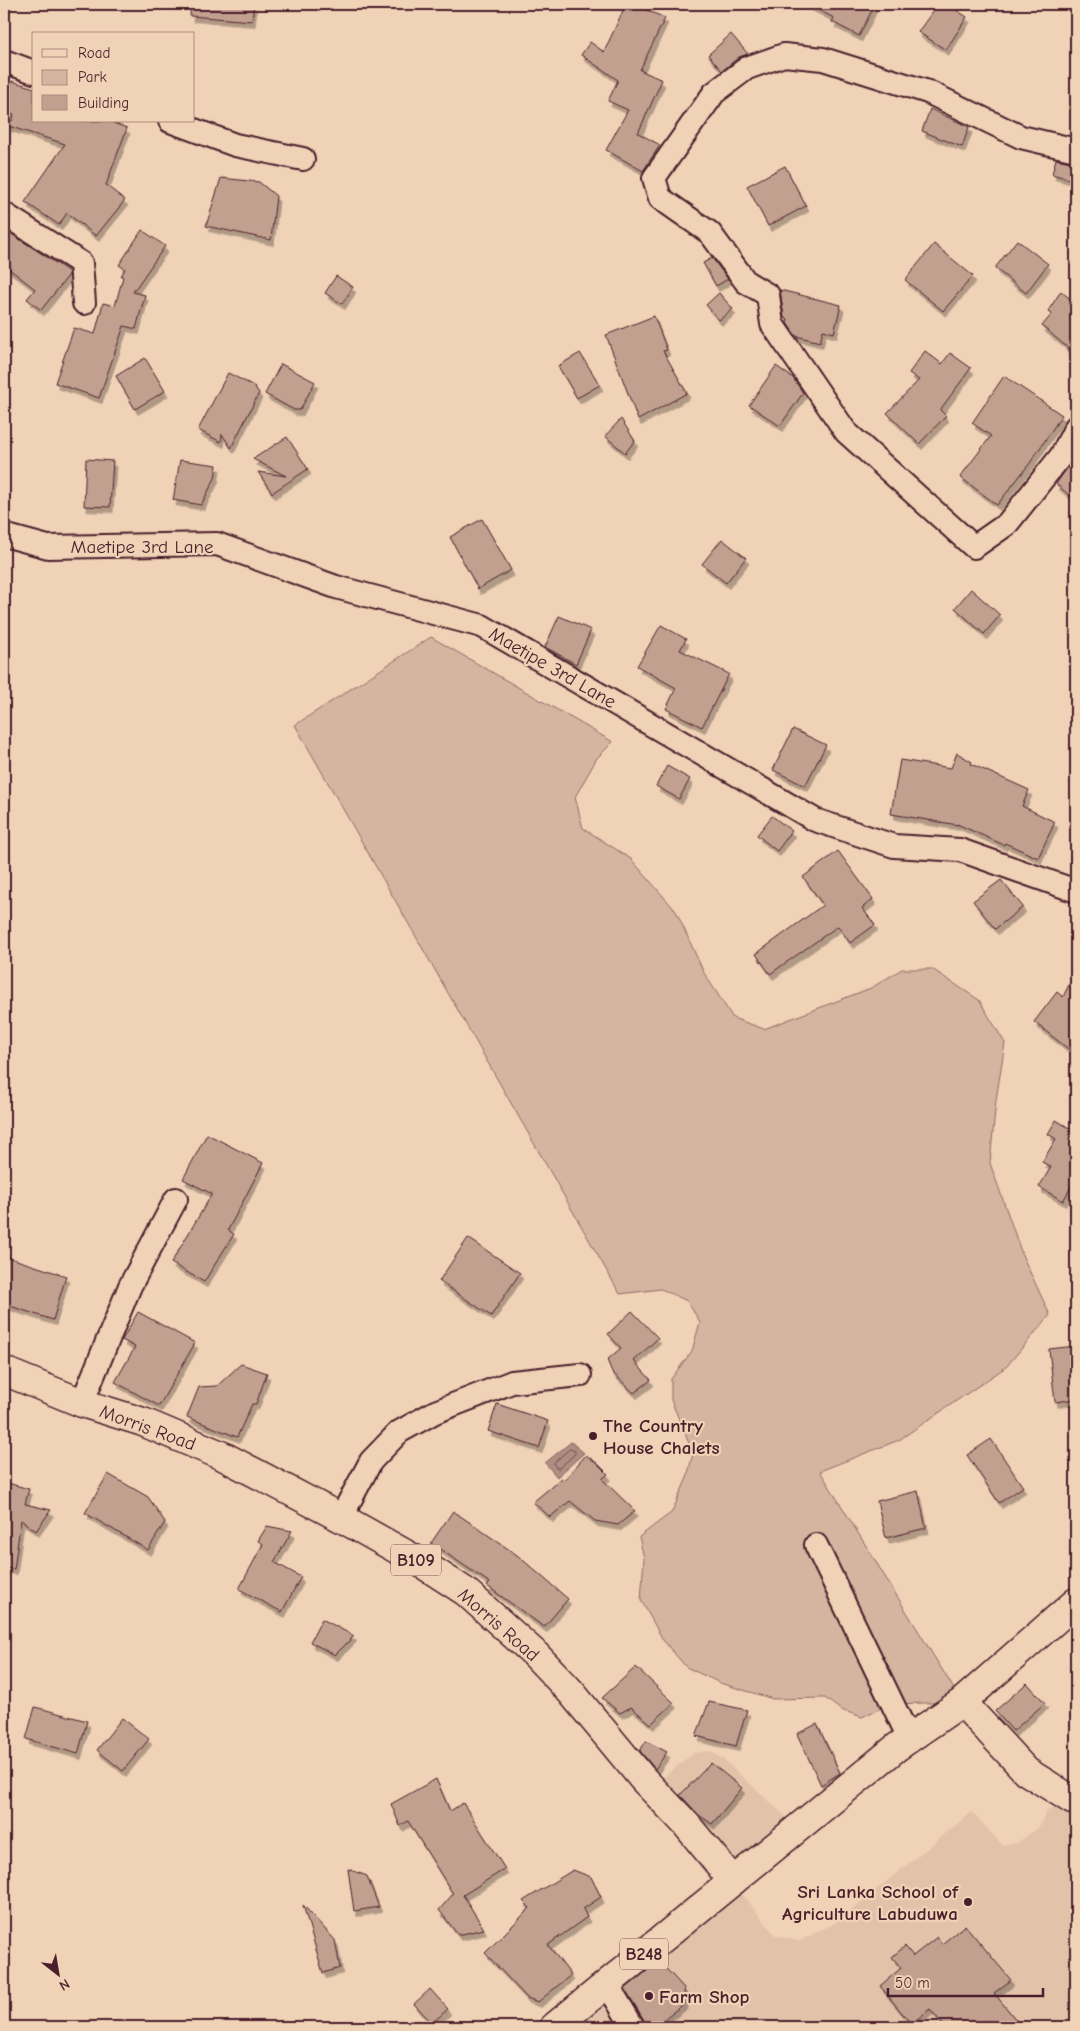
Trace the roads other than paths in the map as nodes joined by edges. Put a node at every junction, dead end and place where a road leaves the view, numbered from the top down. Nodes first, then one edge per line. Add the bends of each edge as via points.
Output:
1 (4, 61) edge
2 (32, 71) edge
3 (173, 122) edge
4 (1076, 150) edge
5 (303, 159) dead end
6 (4, 214) edge
7 (84, 303) dead end
8 (1076, 427) edge
9 (4, 535) edge
10 (1076, 891) edge
11 (176, 1199) dead end
12 (4, 1371) edge
13 (580, 1375) dead end
14 (82, 1403) junction
15 (345, 1520) junction
16 (816, 1544) dead end
17 (1076, 1602) edge
18 (962, 1702) junction
19 (908, 1738) junction
20 (1076, 1801) edge
21 (733, 1882) junction
22 (607, 1984) junction
23 (554, 2027) edge
24 (633, 2027) edge

1 - 2 street
3 - 5 street via 235,145
4 - 8 street via 1021,137 928,92 823,59 784,55 747,68 714,93 654,178 660,198 710,233 746,282 768,295 772,324 846,432 974,547 1007,524 1061,456
6 - 7 street via 81,263
9 - 10 street, Maetipe 3rd Lane via 48,547 218,544 336,587 482,626 815,820 894,846 960,850
11 - 14 street via 130,1286
12 - 14 main road, Morris Road / B109
13 - 15 street via 512,1382 435,1412 399,1432 371,1461 348,1504
14 - 15 main road, Morris Road / B109 via 143,1422 223,1456
15 - 21 main road, Morris Road / B109 via 466,1592 534,1653
16 - 19 street
17 - 18 main road
18 - 19 main road
18 - 20 main road via 1026,1771
19 - 21 main road
21 - 22 main road, B248
22 - 23 main road, B248
22 - 24 street

